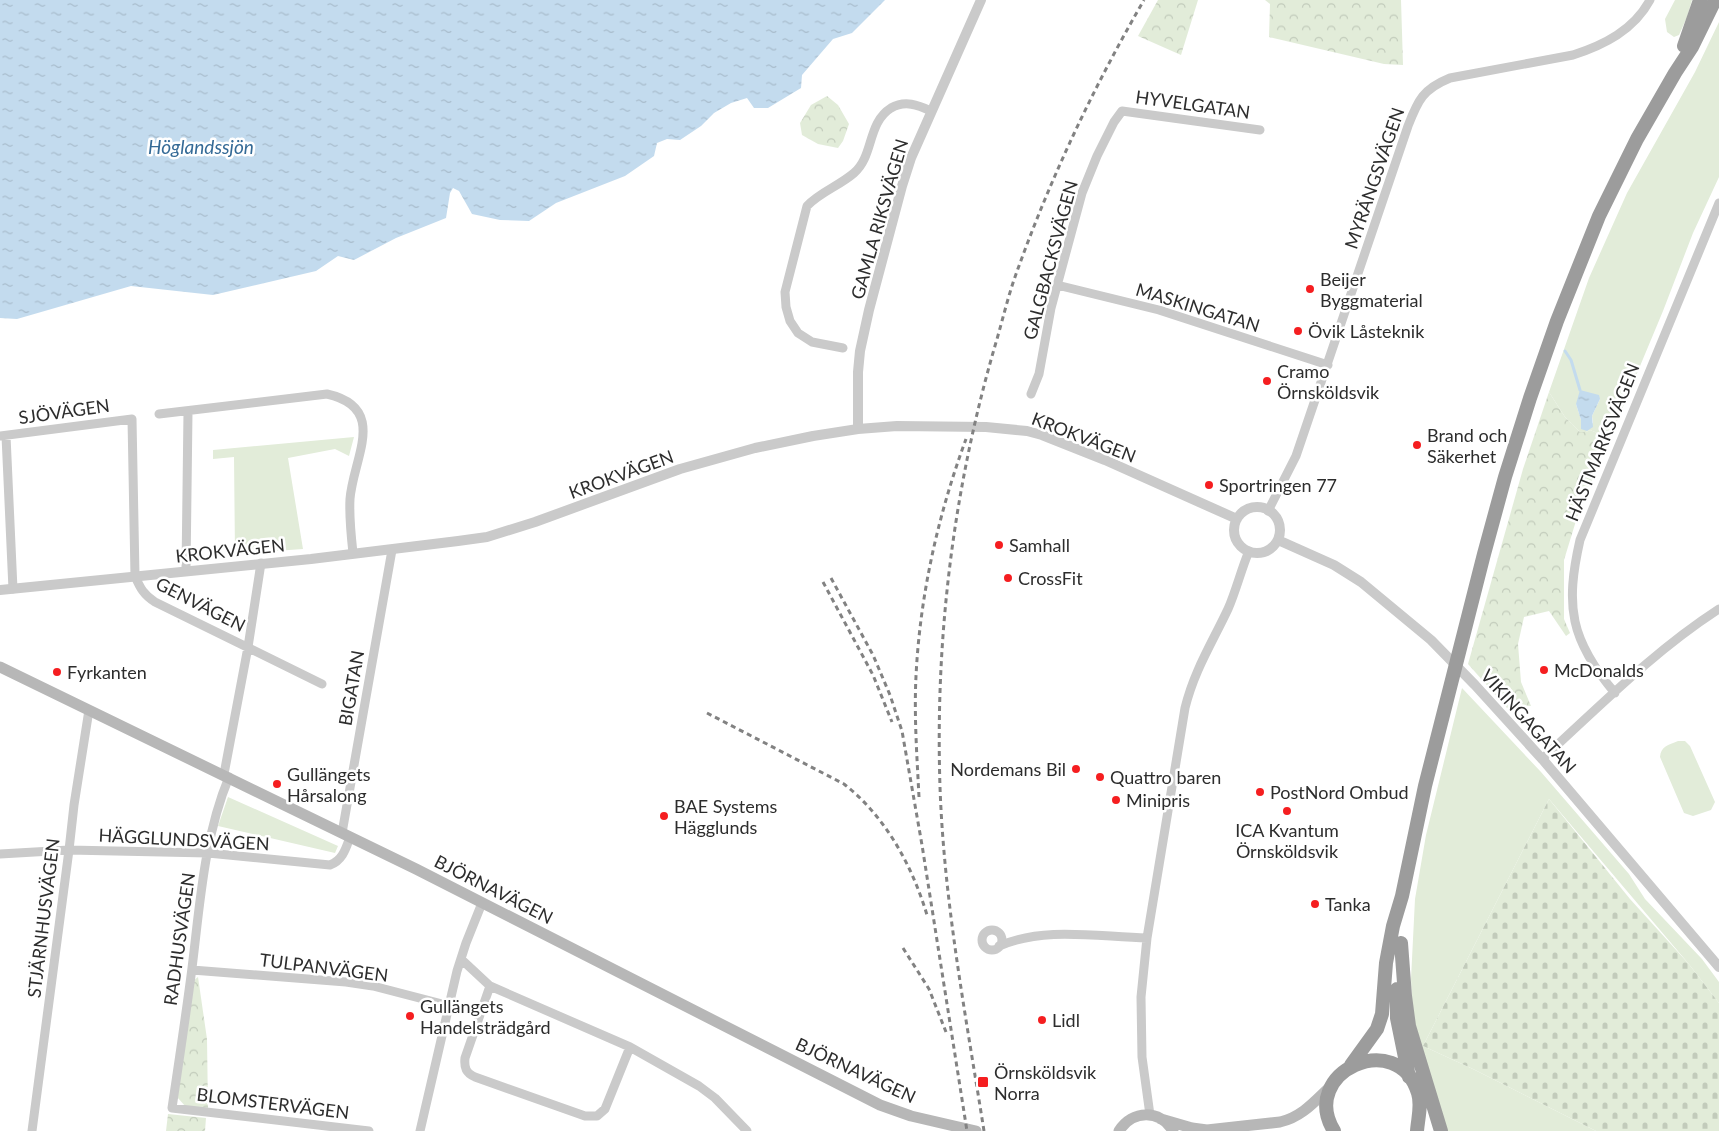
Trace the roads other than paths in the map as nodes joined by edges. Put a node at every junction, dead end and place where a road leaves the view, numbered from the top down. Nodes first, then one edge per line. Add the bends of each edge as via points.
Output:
1 (981, 0) edge
2 (1650, 0) edge
3 (1700, 0) edge
4 (1715, 0) edge
5 (1675, 73) junction
6 (931, 111) junction
7 (1122, 111) joint
8 (1260, 130) dead end
9 (1719, 204) edge
10 (1057, 285) junction
11 (843, 348) dead end
12 (1328, 365) junction
13 (1031, 394) dead end
14 (188, 412) junction
15 (159, 414) dead end
16 (132, 418) joint
17 (858, 429) junction
18 (3, 436) edge
19 (1268, 511) junction
20 (1237, 519) junction
21 (1278, 540) junction
22 (392, 550) junction
23 (1248, 551) junction
24 (352, 553) junction
25 (261, 563) junction
26 (186, 570) junction
27 (135, 576) junction
28 (13, 589) junction
29 (0, 590) edge
30 (1719, 609) edge
31 (248, 647) junction
32 (0, 667) edge
33 (322, 684) dead end
34 (1615, 693) junction
35 (89, 710) junction
36 (1542, 759) junction
37 (226, 776) junction
38 (346, 835) junction
39 (69, 850) junction
40 (0, 854) edge
41 (208, 854) junction
42 (1402, 896) junction
43 (482, 903) junction
44 (1147, 938) junction
45 (1002, 942) dead end
46 (1401, 943) junction
47 (461, 959) junction
48 (1719, 967) edge
49 (192, 970) junction
50 (490, 986) junction
51 (450, 1006) junction
52 (630, 1047) junction
53 (1351, 1065) junction
54 (1409, 1077) junction
55 (1332, 1085) junction
56 (172, 1108) joint
57 (1150, 1115) junction
58 (1161, 1119) junction
59 (1416, 1127) edge
60 (32, 1131) edge
61 (369, 1131) edge
62 (420, 1131) edge
63 (747, 1131) edge
64 (976, 1131) edge
65 (1119, 1131) edge
66 (1173, 1131) edge
67 (1334, 1131) edge
68 (1441, 1131) edge

1 - 6 street, GAMLA RIKSVÄGEN
2 - 12 street, MYRÄNGSVÄGEN via 1626,29 1592,49 1450,78 1427,90 1408,126
3 - 5 highway
4 - 5 highway
5 - 42 highway via 1637,139 1599,216 1530,398 1484,554 1425,786
6 - 11 street via 907,104 896,105 885,112 874,130 862,164 807,206 785,292 786,307 798,333 812,342
6 - 17 street, GAMLA RIKSVÄGEN via 902,186 869,310 858,372
7 - 8 street, HYVELGATAN
7 - 10 street, GALGBACKSVÄGEN via 1097,156 1082,193
9 - 34 street, HÄSTMARKSVÄGEN via 1580,540 1574,566 1571,590 1580,640
10 - 12 street, MASKINGATAN via 1159,310
10 - 13 street, GALGBACKSVÄGEN via 1039,374
12 - 19 street, MYRÄNGSVÄGEN via 1291,468
14 - 15 street
14 - 24 street via 327,394 352,404 364,425 350,498
14 - 26 street
16 - 18 street, SJÖVÄGEN
16 - 27 street, GENVÄGEN
17 - 20 street, KROKVÄGEN via 986,426 1027,431 1057,440
17 - 22 street, KROKVÄGEN via 791,440 714,459 487,537
18 - 28 street
19 - 20 street via 1250,508
19 - 21 street via 1278,522
20 - 23 street via 1235,537
21 - 23 street via 1265,551
21 - 36 street, VIKINGAGATAN via 1334,565 1361,582 1431,640
22 - 24 street, KROKVÄGEN
22 - 38 street, BIGATAN
23 - 44 street via 1227,611 1190,688
24 - 25 street, KROKVÄGEN
25 - 26 street, KROKVÄGEN
25 - 31 street, RADHUSVÄGEN
26 - 27 street, KROKVÄGEN
27 - 28 street, KROKVÄGEN
27 - 31 street, GENVÄGEN via 146,596
28 - 29 street, KROKVÄGEN
30 - 34 street via 1690,628
31 - 33 street, GENVÄGEN
31 - 37 street, RADHUSVÄGEN
32 - 35 main road, BJÖRNAVÄGEN
34 - 36 street
35 - 37 main road, BJÖRNAVÄGEN
35 - 39 street, STJÄRNHUSVÄGEN
36 - 48 street, VIKINGAGATAN
37 - 38 main road, BJÖRNAVÄGEN
37 - 41 street, RADHUSVÄGEN
38 - 41 street, HÄGGLUNDSVÄGEN via 343,855 330,865
38 - 43 main road, BJÖRNAVÄGEN
39 - 40 street, HÄGGLUNDSVÄGEN
39 - 41 street, HÄGGLUNDSVÄGEN
39 - 60 street, STJÄRNHUSVÄGEN
41 - 49 street, RADHUSVÄGEN
42 - 46 highway
42 - 53 highway via 1386,963 1382,1014 1376,1029
43 - 47 street
43 - 64 main road, BJÖRNAVÄGEN via 880,1105 940,1124
44 - 45 street via 1065,934
44 - 57 street via 1141,1037
46 - 54 highway via 1397,1018
46 - 68 highway via 1409,1026
47 - 50 street
47 - 51 street
49 - 51 street, TULPANVÄGEN via 373,986
49 - 56 street, RADHUSVÄGEN
50 - 52 street
50 - 52 street via 465,1058 467,1072 475,1077 585,1116 597,1116 604,1109
51 - 62 street
52 - 63 street via 708,1091
53 - 54 highway via 1378,1060 1395,1065
53 - 55 highway
54 - 59 highway via 1420,1102
55 - 58 main road via 1306,1110 1280,1122 1207,1130
55 - 67 highway via 1327,1111
56 - 61 street, BLOMSTERVÄGEN
57 - 58 main road
57 - 65 main road via 1130,1119
58 - 66 main road

